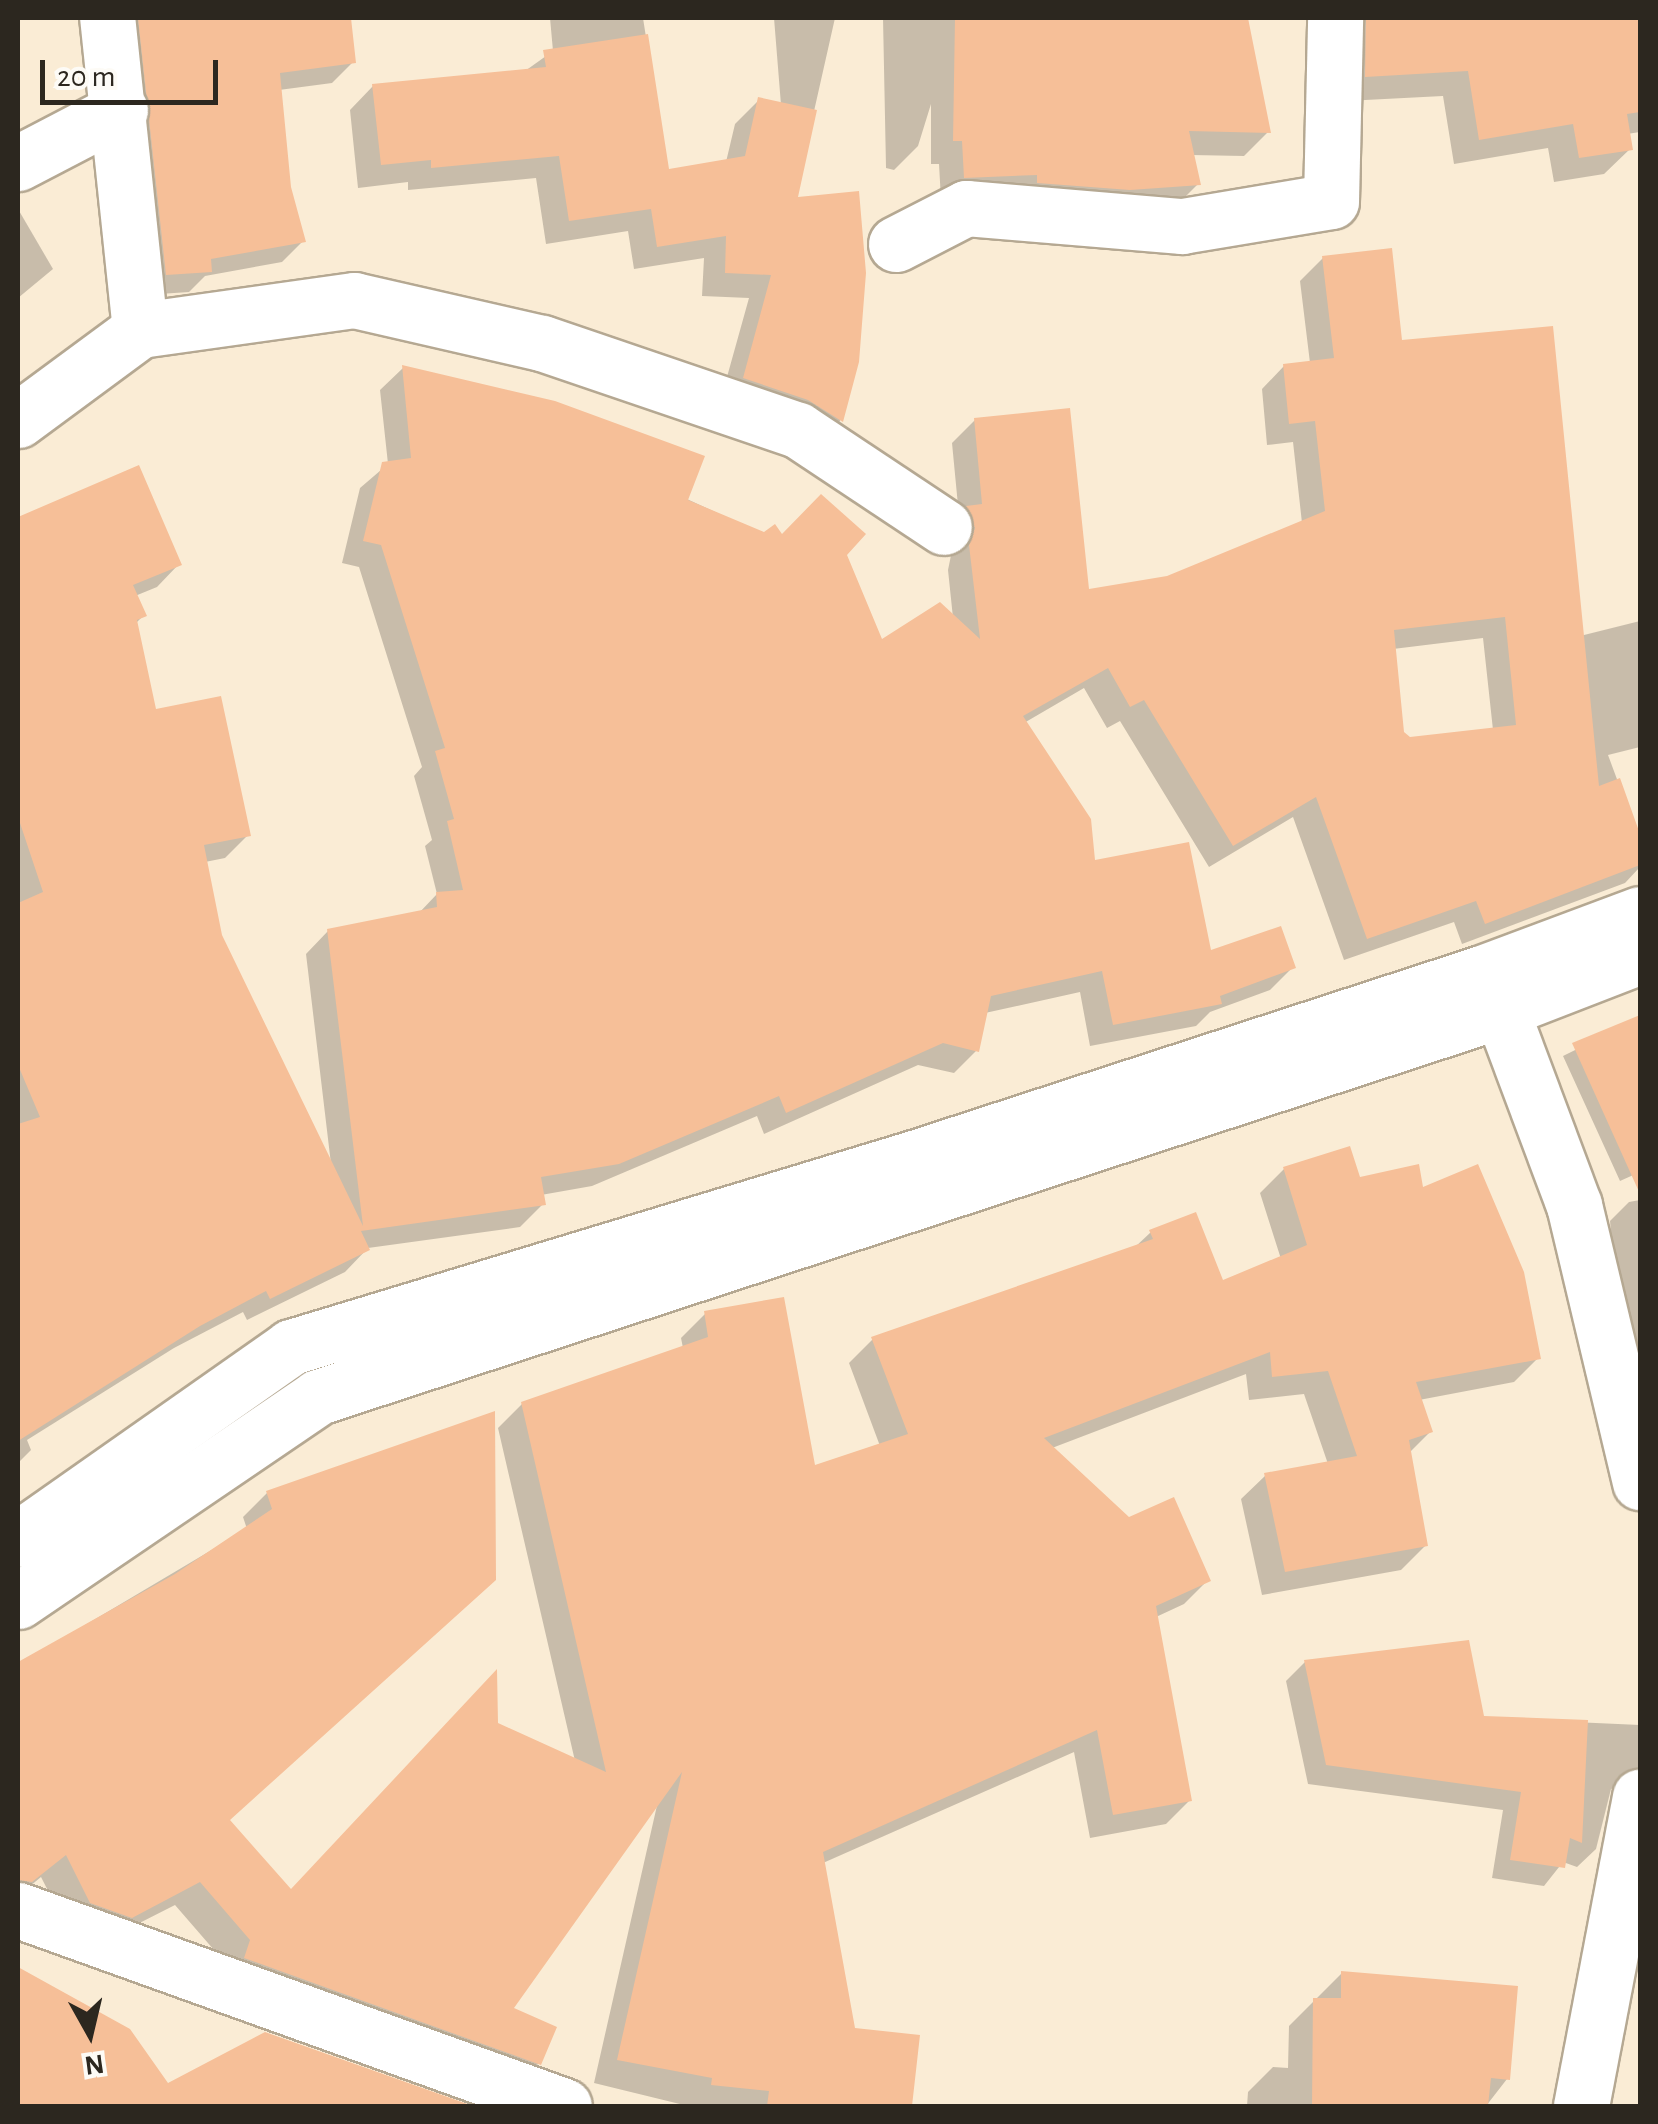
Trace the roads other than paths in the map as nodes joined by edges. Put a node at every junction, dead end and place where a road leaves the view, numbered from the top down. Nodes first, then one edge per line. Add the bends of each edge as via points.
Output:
1 (107, 18) edge
2 (1335, 18) edge
3 (120, 110) junction
4 (18, 162) edge
5 (896, 244) dead end
6 (140, 330) junction
7 (18, 420) edge
8 (944, 526) dead end
9 (1640, 914) edge
10 (1640, 956) edge
11 (1501, 1010) junction
12 (1640, 1482) edge
13 (18, 1539) edge
14 (18, 1602) edge
15 (1640, 1797) edge
16 (18, 1910) edge
17 (564, 2106) edge
18 (1582, 2106) edge

1 - 3 street
2 - 5 street via 1332,201 1182,226 966,208
3 - 4 street
3 - 6 street
6 - 7 street
6 - 8 street via 354,300 542,344 798,430
9 - 13 street via 1485,972 918,1157 291,1348
10 - 11 street
11 - 12 street via 1574,1205
11 - 14 street via 318,1397
15 - 18 street
16 - 17 street

